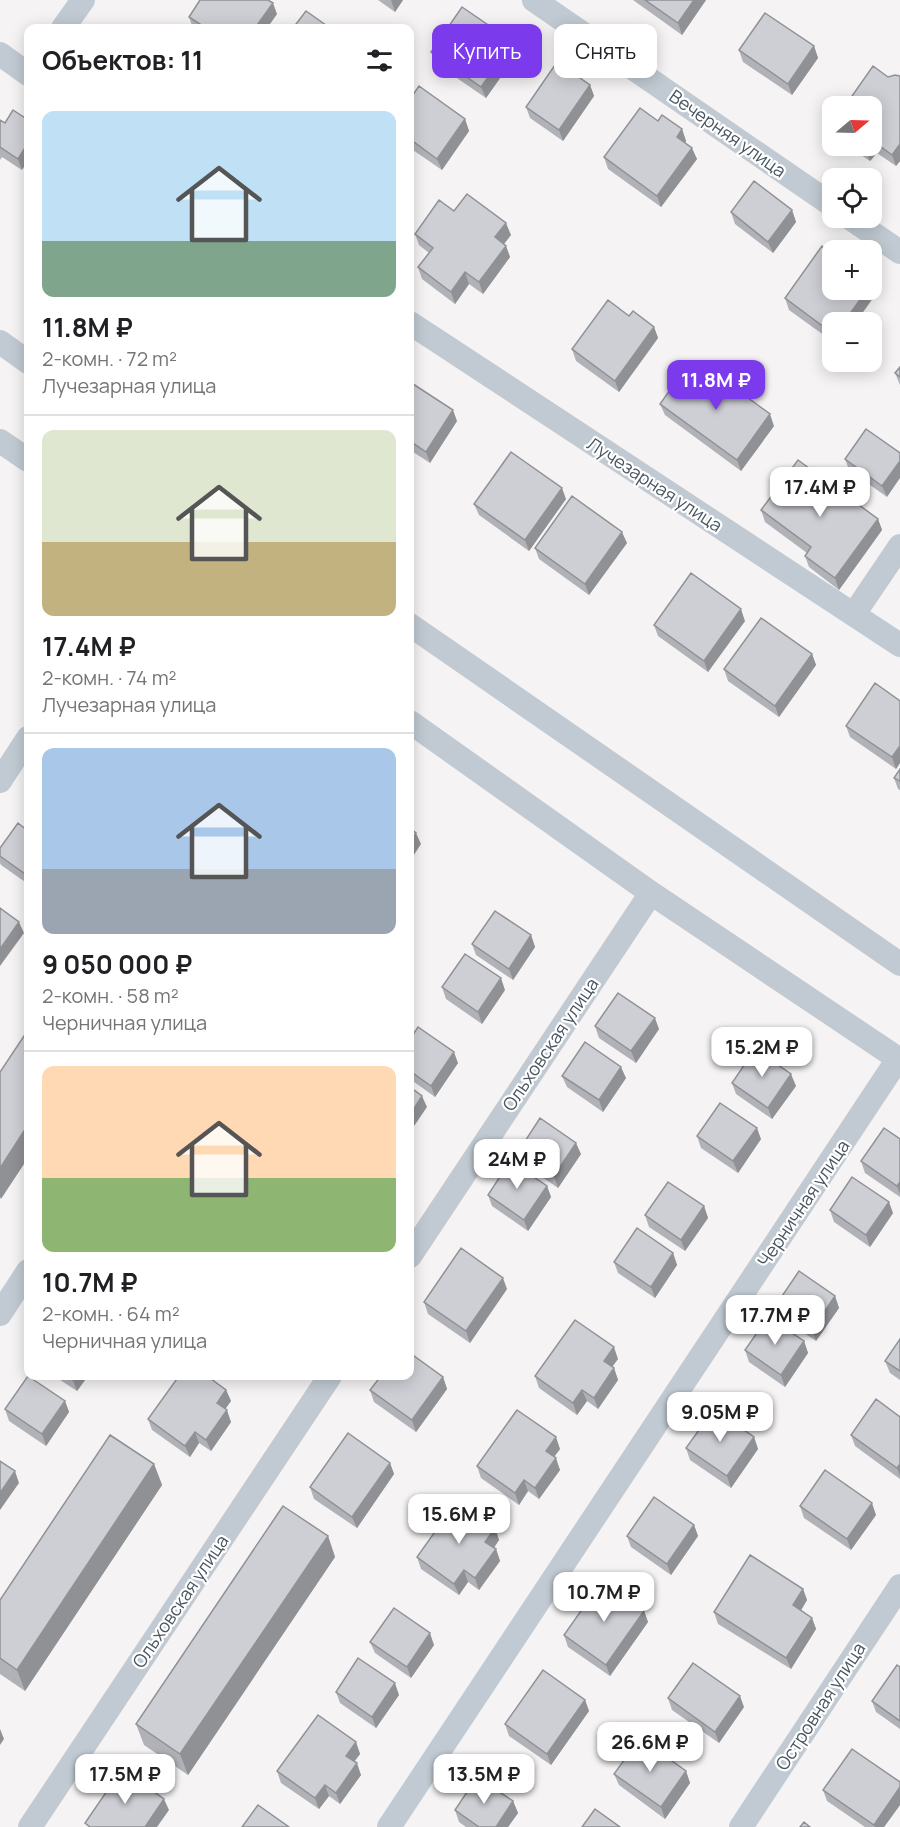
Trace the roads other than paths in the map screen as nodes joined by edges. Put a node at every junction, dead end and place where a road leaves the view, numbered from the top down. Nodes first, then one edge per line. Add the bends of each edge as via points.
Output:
1 (83, 0) edge
2 (534, 0) edge
3 (66, 24) edge
4 (0, 54) edge
5 (24, 71) edge
6 (822, 198) edge
7 (865, 228) edge
8 (900, 252) edge
9 (414, 326) edge
10 (0, 342) edge
11 (24, 359) edge
12 (0, 441) edge
13 (24, 457) edge
14 (900, 546) edge
15 (854, 614) junction
16 (414, 628) edge
17 (900, 645) edge
18 (414, 725) edge
19 (24, 744) edge
20 (0, 781) edge
21 (651, 893) junction
22 (900, 964) edge
23 (899, 1059) edge
24 (414, 1250) edge
25 (24, 1277) edge
26 (0, 1314) edge
27 (327, 1380) edge
28 (900, 1586) edge
29 (30, 1827) edge
30 (389, 1827) edge
31 (741, 1827) edge

1 - 3 street
2 - 6 street, Вечерняя улица
4 - 5 street
7 - 8 street
9 - 15 street, Лучезарная улица
10 - 11 street
12 - 13 street
14 - 15 street
15 - 17 street, Лучезарная улица
16 - 22 street
18 - 21 street
19 - 20 street
21 - 23 street
21 - 24 street, Ольховская улица
23 - 30 street, Черничная улица
25 - 26 street
27 - 29 street, Ольховская улица
28 - 31 street, Островная улица

